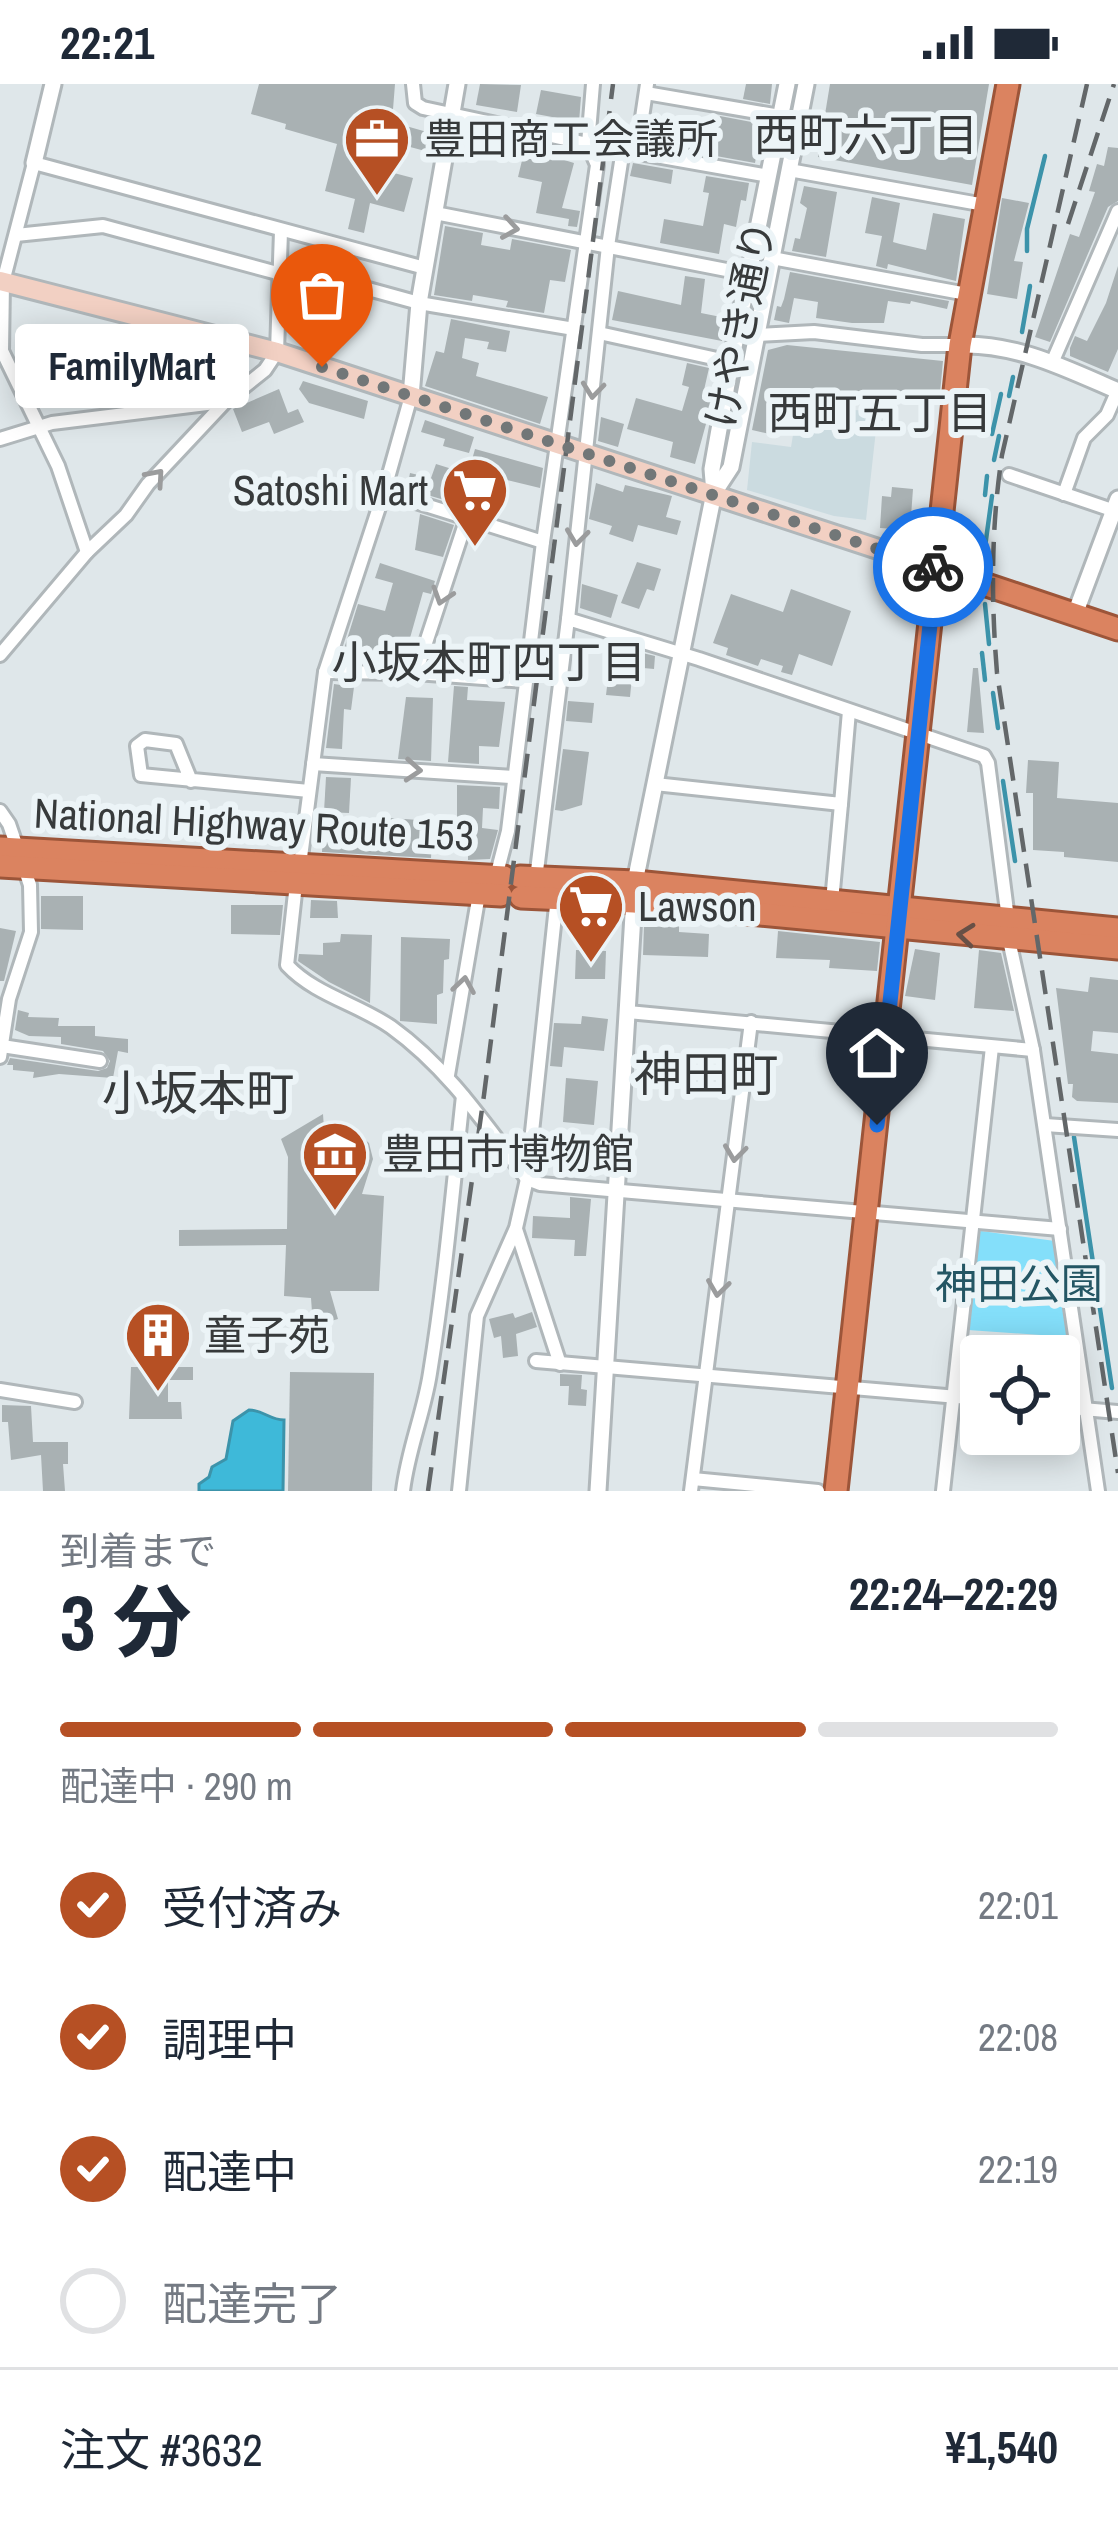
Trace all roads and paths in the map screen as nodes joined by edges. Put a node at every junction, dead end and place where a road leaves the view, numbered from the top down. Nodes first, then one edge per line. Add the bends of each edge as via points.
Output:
1 (53, 84) edge
2 (413, 84) edge
3 (458, 84) edge
4 (593, 84) edge
5 (787, 84) edge
6 (806, 84) edge
7 (1008, 84) edge
8 (646, 88) edge
9 (454, 113) junction
10 (780, 116) junction
11 (588, 144) junction
12 (630, 150) junction
13 (34, 163) junction
14 (789, 170) junction
15 (770, 176) junction
16 (985, 205) junction
17 (1118, 212) edge
18 (435, 213) junction
19 (281, 231) junction
20 (16, 235) junction
21 (585, 242) junction
22 (608, 246) junction
23 (772, 258) junction
24 (425, 268) junction
25 (281, 270) junction
26 (747, 274) junction
27 (2, 282) edge
28 (967, 294) junction
29 (419, 303) junction
30 (574, 329) junction
31 (599, 333) junction
32 (755, 335) junction
33 (960, 345) junction
34 (278, 352) junction
35 (730, 362) junction
36 (1052, 363) junction
37 (1118, 390) edge
38 (411, 397) junction
39 (225, 402) junction
40 (42, 428) junction
41 (0, 439) edge
42 (559, 445) junction
43 (586, 454) junction
44 (1009, 475) dead end
45 (384, 492) junction
46 (714, 494) junction
47 (1064, 494) junction
48 (1117, 507) edge
49 (467, 518) junction
50 (543, 542) junction
51 (87, 552) junction
52 (936, 568) junction
53 (1075, 614) junction
54 (568, 619) junction
55 (1118, 629) edge
56 (682, 654) junction
57 (0, 656) edge
58 (325, 672) junction
59 (416, 673) junction
60 (525, 682) junction
61 (849, 711) junction
62 (918, 733) junction
63 (313, 764) junction
64 (512, 777) junction
65 (191, 781) junction
66 (655, 784) junction
67 (309, 791) junction
68 (841, 804) junction
69 (0, 811) edge
70 (14, 855) edge
71 (0, 866) edge
72 (298, 874) junction
73 (508, 885) junction
74 (634, 891) junction
75 (556, 897) junction
76 (832, 901) junction
77 (898, 918) junction
78 (1009, 929) junction
79 (1118, 929) edge
80 (1118, 948) edge
81 (4, 1008) edge
82 (628, 1012) junction
83 (751, 1022) junction
84 (887, 1035) junction
85 (992, 1047) junction
86 (1034, 1050) junction
87 (1, 1051) edge
88 (100, 1061) dead end
89 (448, 1076) junction
90 (463, 1095) junction
91 (1045, 1125) junction
92 (1118, 1130) edge
93 (527, 1180) junction
94 (618, 1190) junction
95 (730, 1200) junction
96 (867, 1215) junction
97 (973, 1222) junction
98 (516, 1229) junction
99 (1060, 1229) junction
100 (536, 1361) dead end
101 (560, 1364) junction
102 (607, 1367) junction
103 (706, 1376) junction
104 (848, 1389) junction
105 (0, 1390) edge
106 (953, 1396) junction
107 (960, 1397) edge
108 (75, 1402) dead end
109 (1080, 1408) edge
110 (1088, 1409) junction
111 (1118, 1412) edge
112 (692, 1485) edge
113 (403, 1491) edge
114 (459, 1491) edge
115 (598, 1491) edge
116 (818, 1491) edge
117 (836, 1491) edge
118 (943, 1491) edge
119 (1098, 1491) edge

1 - 13 street
2 - 9 street via 415,103
3 - 9 street
4 - 11 street
5 - 10 street, けやき通り
6 - 14 street, けやき通り
7 - 16 highway
8 - 10 street
8 - 12 street
9 - 11 street
9 - 18 street
10 - 15 street, けやき通り
11 - 12 street
11 - 21 street via 597,165
12 - 15 street
12 - 22 street
13 - 19 street
13 - 20 street
14 - 16 street
14 - 23 street, けやき通り
15 - 26 street, けやき通り
16 - 28 highway
17 - 36 street
18 -> 21 street
18 - 24 street
19 - 24 street
19 - 25 street
20 - 25 street via 104,226
20 - 27 street
21 - 22 street
21 - 30 street
22 - 26 street
22 - 31 street
23 - 28 street
23 - 32 street, けやき通り
24 - 29 street
25 - 29 street
25 - 34 street
26 - 35 street, けやき通り
27 - 34 main road
27 - 40 street via 2,351
28 - 33 highway
29 - 30 street
29 - 38 street
30 - 42 street
31 - 35 street
31 -> 43 street
32 - 33 street
32 - 46 street, けやき通り via 731,467
33 - 36 street
33 - 52 highway
34 - 38 main road
34 - 39 street
35 - 46 street, けやき通り
36 - 37 street
37 - 47 street via 1084,438
38 - 42 main road
38 - 45 street
39 - 40 street
51 -> 39 street
40 - 41 street
40 - 51 street
42 - 43 main road
42 - 50 street
43 - 46 main road
43 -> 54 street
44 - 47 street
45 - 49 street
45 - 58 street
46 - 52 main road
46 - 56 street, けやき通り
47 - 48 street
48 - 53 street
49 - 50 street
49 -> 59 street
50 - 60 street
51 - 57 street
52 - 53 highway
52 - 62 highway
53 - 55 highway
54 - 56 street
54 - 73 street
56 - 61 street
56 - 66 street, けやき通り
58 - 59 street
58 - 63 street
59 - 60 street
60 - 64 street
61 - 62 street
61 - 68 street
62 - 77 highway
62 - 78 street via 988,763
63 -> 64 street
63 - 67 street
64 - 73 street
65 - 65 street via 141,775 137,746 176,744
65 - 67 street
66 - 68 street
66 - 74 street, けやき通り
67 - 72 street
68 - 76 street
69 - 70 street
70 - 71 highway, National Highway Route 153
70 - 72 highway, National Highway Route 153
70 - 81 street via 30,885 31,932
72 - 73 highway, National Highway Route 153
72 - 89 street via 287,965 387,1024
73 - 74 highway, National Highway Route 153
73 - 75 highway, National Highway Route 153
89 -> 73 street
74 - 75 highway, National Highway Route 153
74 - 76 highway, National Highway Route 153
74 - 77 highway, National Highway Route 153
74 - 82 street, けやき通り
75 - 93 street
76 - 77 highway, National Highway Route 153
77 - 78 highway, National Highway Route 153
77 - 84 highway
78 - 79 highway, National Highway Route 153
78 - 80 highway, National Highway Route 153
78 - 86 street
81 - 87 street
82 - 83 street
82 - 94 street, けやき通り
83 - 84 street
83 -> 95 street
84 - 85 street
84 - 96 highway
85 - 86 street
85 - 97 street
86 - 91 street
87 - 88 street
89 - 90 street
90 - 93 street
90 - 113 street via 439,1323
91 - 92 street
91 - 99 street
93 - 94 street
93 - 98 street
94 - 95 street
94 - 102 street, けやき通り
95 - 96 street
95 -> 103 street
96 - 97 street
96 - 104 highway
97 - 99 street
97 - 106 street
98 - 101 street
98 - 114 street via 477,1316
99 - 110 street
100 - 101 street
101 - 102 street
102 - 103 street
102 - 115 street, けやき通り
103 - 104 street
103 - 112 street
104 - 106 street
104 - 117 highway
105 - 108 street
106 - 107 street
106 - 118 street
109 - 110 street
110 - 111 street
110 - 119 street
112 - 116 street

